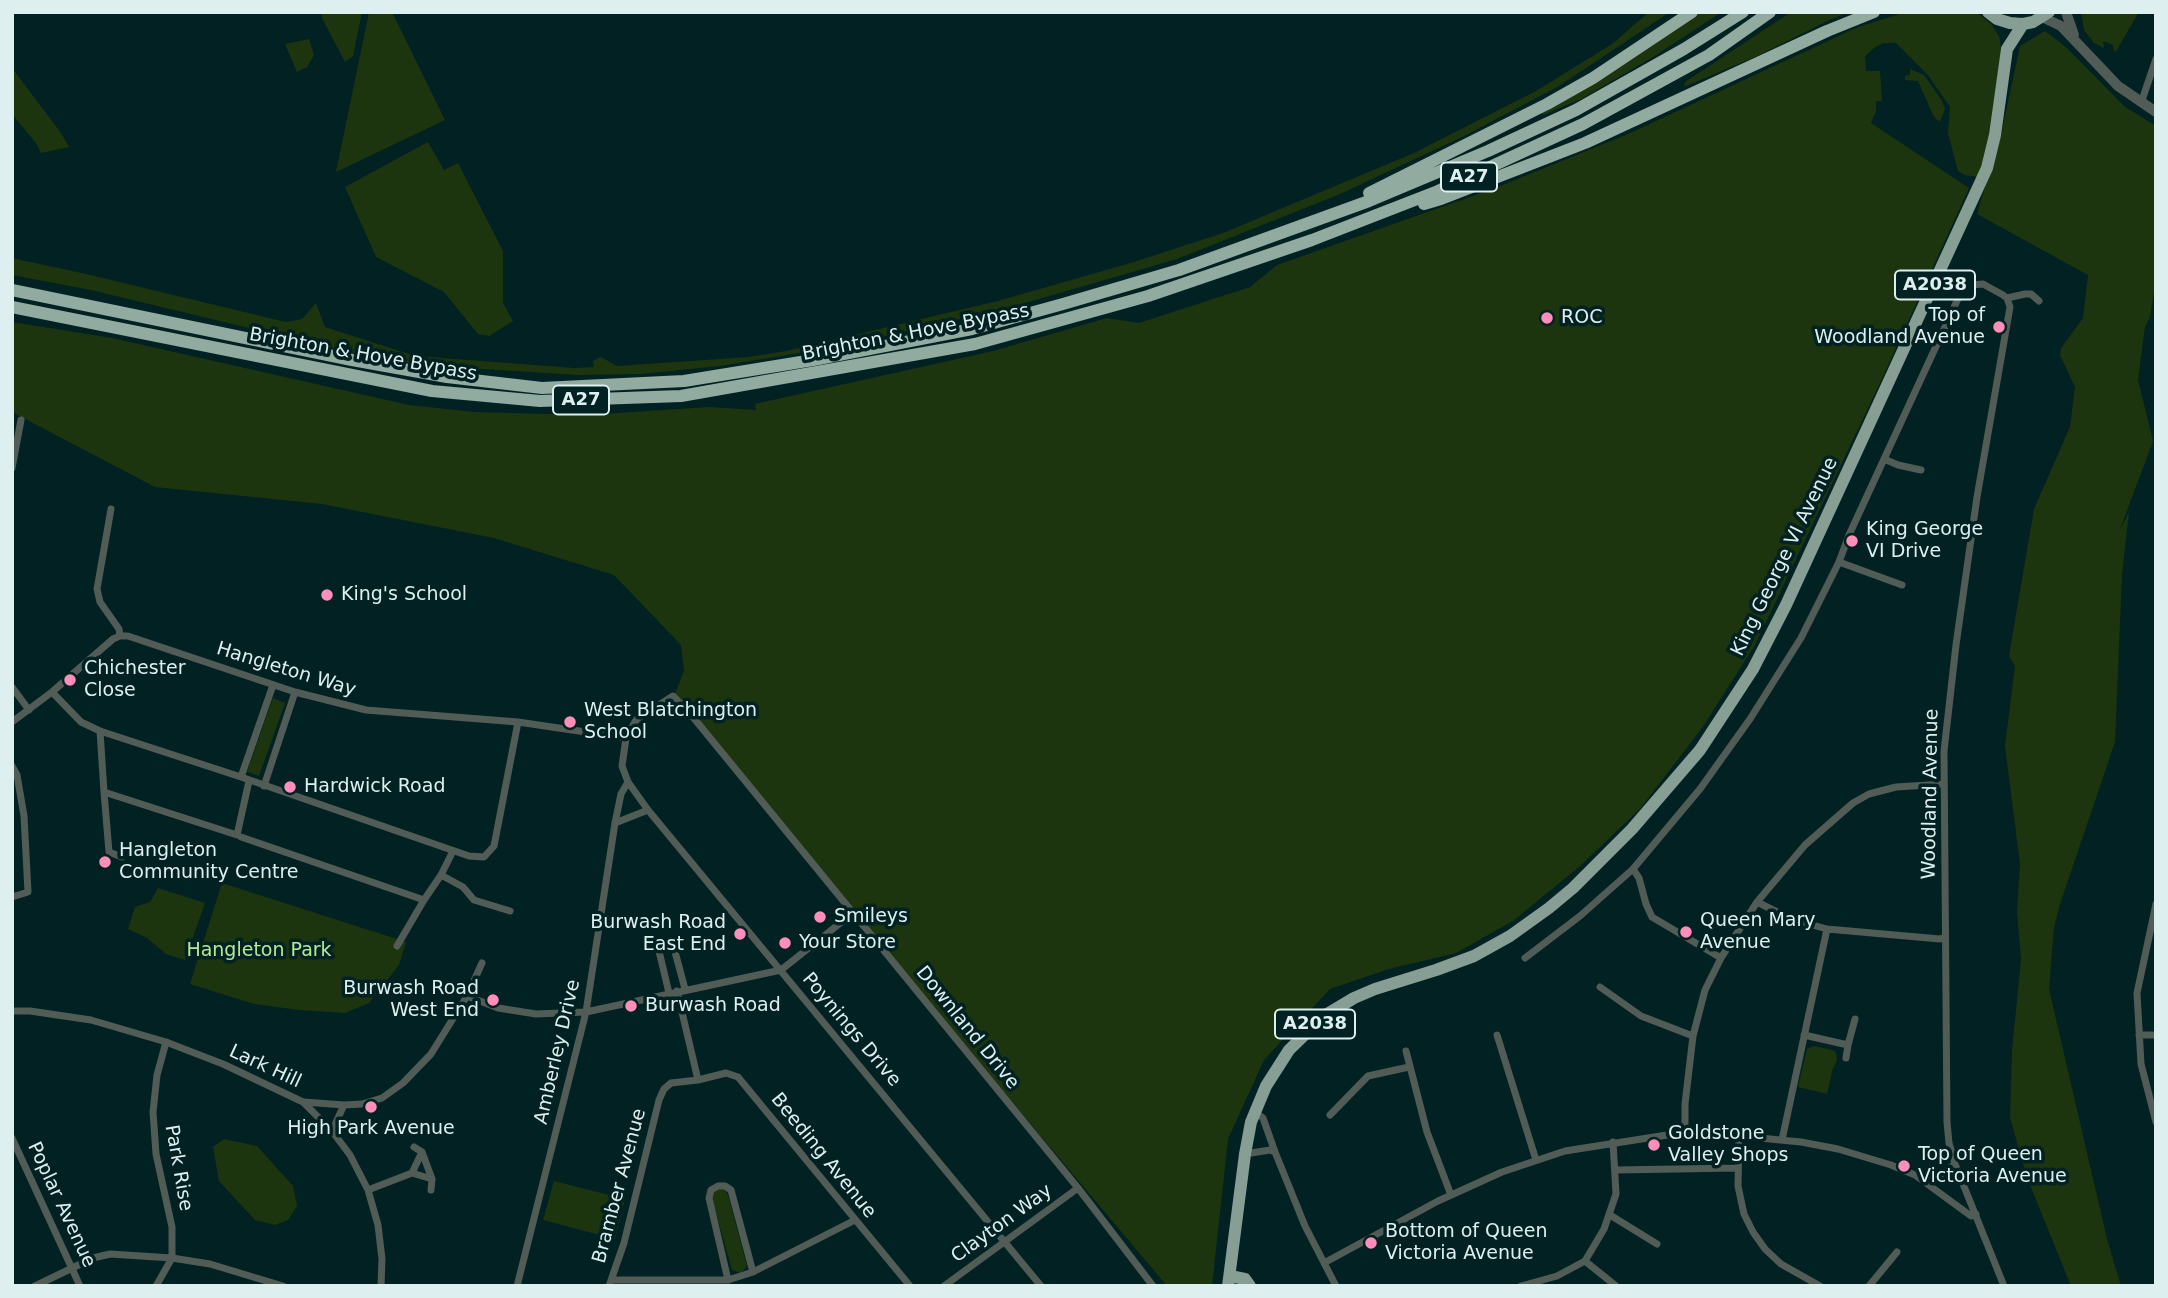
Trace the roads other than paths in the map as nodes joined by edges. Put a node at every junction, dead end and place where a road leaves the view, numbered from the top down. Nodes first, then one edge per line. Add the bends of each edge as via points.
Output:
1 (1692, 12) edge
2 (1743, 12) edge
3 (1770, 12) edge
4 (1874, 12) edge
5 (2066, 12) edge
6 (2045, 15) edge
7 (1993, 16) edge
8 (2023, 24) junction
9 (2074, 38) junction
10 (2007, 49) junction
11 (2156, 59) edge
12 (2154, 78) edge
13 (2141, 103) junction
14 (2156, 112) edge
15 (1374, 217) junction
16 (1306, 225) junction
17 (12, 290) edge
18 (2007, 298) junction
19 (2039, 302) dead end
20 (12, 307) edge
21 (21, 420) dead end
22 (1884, 459) junction
23 (12, 468) edge
24 (1921, 470) dead end
25 (111, 509) dead end
26 (1839, 562) junction
27 (1902, 585) dead end
28 (120, 636) junction
29 (273, 685) junction
30 (12, 687) edge
31 (52, 692) junction
32 (295, 692) junction
33 (29, 710) junction
34 (12, 722) edge
35 (518, 722) junction
36 (100, 732) junction
37 (626, 738) junction
38 (12, 766) edge
39 (245, 779) junction
40 (628, 782) junction
41 (1944, 784) junction
42 (264, 786) junction
43 (104, 792) junction
44 (649, 810) junction
45 (615, 823) junction
46 (241, 837) dead end
47 (453, 851) junction
48 (122, 857) dead end
49 (1633, 869) junction
50 (441, 875) junction
51 (12, 897) edge
52 (424, 900) junction
53 (1757, 902) junction
54 (2156, 904) edge
55 (510, 911) dead end
56 (853, 913) junction
57 (1827, 929) junction
58 (1945, 937) junction
59 (397, 946) dead end
60 (1721, 957) junction
61 (1525, 958) dead end
62 (482, 963) dead end
63 (781, 970) junction
64 (1600, 987) dead end
65 (677, 991) junction
66 (467, 996) junction
67 (12, 1011) edge
68 (586, 1012) junction
69 (1855, 1019) dead end
70 (1497, 1035) dead end
71 (1804, 1035) junction
72 (2138, 1035) junction
73 (2156, 1035) edge
74 (1693, 1036) junction
75 (166, 1042) junction
76 (1848, 1045) junction
77 (1406, 1051) dead end
78 (1846, 1058) dead end
79 (1409, 1067) junction
80 (698, 1080) junction
81 (303, 1102) junction
82 (344, 1105) junction
83 (1254, 1112) junction
84 (1330, 1115) dead end
85 (2156, 1122) edge
86 (332, 1130) junction
87 (1685, 1134) junction
88 (1740, 1136) junction
89 (12, 1138) edge
90 (1783, 1140) junction
91 (1613, 1142) junction
92 (414, 1147) dead end
93 (422, 1152) junction
94 (1275, 1152) junction
95 (1245, 1154) junction
96 (1536, 1160) junction
97 (1955, 1164) junction
98 (1737, 1168) junction
99 (1616, 1170) junction
100 (412, 1174) junction
101 (432, 1179) junction
102 (1929, 1184) junction
103 (1078, 1188) junction
104 (431, 1189) dead end
105 (368, 1190) junction
106 (1451, 1195) junction
107 (1976, 1214) junction
108 (1609, 1215) junction
109 (855, 1220) junction
110 (1006, 1242) junction
111 (1657, 1244) dead end
112 (1897, 1252) dead end
113 (172, 1258) junction
114 (1585, 1261) junction
115 (1324, 1263) junction
116 (72, 1268) junction
117 (753, 1272) junction
118 (729, 1280) junction
119 (1229, 1281) edge
120 (610, 1283) edge
121 (35, 1286) edge
122 (80, 1286) edge
123 (156, 1286) edge
124 (283, 1286) edge
125 (381, 1286) edge
126 (517, 1286) edge
127 (910, 1286) edge
128 (944, 1286) edge
129 (1041, 1286) edge
130 (1153, 1286) edge
131 (1250, 1286) edge
132 (1336, 1286) edge
133 (1521, 1286) edge
134 (1616, 1286) edge
135 (1820, 1286) edge
136 (1870, 1286) edge
137 (2004, 1286) edge

1 - 16 highway, A27 via 1547,104
2 - 16 highway, Brighton & Hove Bypass / A27 via 1576,110 1431,176
3 - 15 highway, Brighton & Hove Bypass / A27 via 1709,55 1583,124
4 - 15 highway, A27 via 1539,162 1441,199
5 - 9 street
6 - 8 main road
6 - 9 street
7 - 8 main road
7 - 10 main road, King George VI Avenue / A2038
8 - 10 main road, King George VI Avenue / A2038
9 - 13 street
10 - 83 main road, King George VI Avenue / A2038 via 1995,135 1979,188 1786,605 1753,669 1700,750 1632,829 1538,917 1474,956 1375,989 1324,1016 1280,1062
11 - 12 street
12 - 13 street
13 - 14 street
15 - 20 highway, Brighton & Hove Bypass / A27 via 1184,285 1014,334 681,396 540,401 432,391
16 - 17 highway, Brighton & Hove Bypass / A27 via 1155,277 972,329 684,381 542,388 447,377
18 - 19 street via 2031,294
18 - 22 street via 1976,284 1962,290
18 - 41 street, Woodland Avenue via 2009,310 1956,645
21 - 23 street
22 - 24 street
22 - 26 street
25 - 28 street via 97,589
26 - 27 street
26 - 49 street via 1801,638 1750,719 1700,789
28 - 29 street, Hangleton Way
28 - 31 street
29 - 32 street, Hangleton Way
29 - 39 street
30 - 33 street
31 - 33 street
31 - 36 street via 81,722
32 - 35 street, Hangleton Way via 366,710
32 - 42 street
33 - 34 street
35 - 37 street, Hangleton Way
35 - 47 street via 494,846 484,857
36 - 39 street
36 - 43 street
37 - 40 street via 622,766
37 - 56 street, Downland Drive via 636,720 673,696
38 - 51 street via 24,816 28,892
39 - 42 street
39 - 43 street via 237,835
40 - 44 street, Poynings Drive
40 - 45 street, Amberley Drive
41 - 53 street via 1896,787 1853,803 1805,845
41 - 58 street, Woodland Avenue
42 - 47 street
43 - 48 street via 109,852
44 - 45 street
44 - 63 street, Poynings Drive
45 - 68 street, Amberley Drive
46 - 52 street
47 - 50 street
49 - 60 street via 1652,917
49 - 61 street
50 - 52 street
50 - 55 street via 463,887 474,900
52 - 59 street
53 - 57 street via 1791,919
53 - 60 street
54 - 72 street via 2137,993
56 - 63 street
56 - 103 street, Downland Drive
57 - 58 street
57 - 71 street
58 - 97 street, Woodland Avenue via 1947,1122
60 - 74 street via 1705,990
62 - 66 street
63 - 65 street
63 - 110 street, Poynings Drive
64 - 74 street via 1641,1016
65 - 65 street via 659,951 665,942 674,948
65 - 68 street
65 - 80 street
66 - 68 street via 498,1008 536,1014
66 - 82 street via 431,1054 403,1083 382,1098
67 - 75 street, Lark Hill via 91,1020
68 - 126 street, Amberley Drive
69 - 76 street
70 - 96 street
71 - 76 street
71 - 90 street
72 - 73 street
72 - 85 street
74 - 87 street
75 - 81 street, Lark Hill
75 - 113 street, Park Rise via 153,1112 156,1154 172,1227
76 - 78 street
77 - 79 street
79 - 84 street via 1368,1076
79 - 106 street
80 - 109 street, Beeding Avenue via 726,1073 738,1077
80 - 120 street, Bramber Avenue via 671,1083 659,1100
81 - 82 street
81 - 86 street, Lark Hill
82 - 86 street
83 - 94 street via 1263,1118
83 - 95 main road, King George VI Avenue / A2038
86 - 105 street, Lark Hill
87 - 88 street
87 - 91 street
88 - 90 street
88 - 98 street
89 - 116 street, Poplar Avenue
90 - 102 street via 1863,1156
91 - 96 street
91 - 99 street
92 - 93 street
93 - 100 street
93 - 101 street
94 - 95 street
94 - 115 street
95 - 119 main road, King George VI Avenue / A2038
96 - 106 street
97 - 102 street
97 - 107 street, Woodland Avenue
98 - 99 street
98 - 135 street via 1741,1204 1759,1241 1781,1264
99 - 108 street via 1616,1194
100 - 101 street
100 - 105 street
101 - 104 street
102 - 107 street via 1971,1216
103 - 110 street, Clayton Way
103 - 130 street, Downland Drive
105 - 125 street, Lark Hill via 378,1225
106 - 115 street
107 - 137 street, Woodland Avenue
108 - 111 street
108 - 114 street
109 - 117 street
109 - 127 street, Beeding Avenue
110 - 128 street, Clayton Way
110 - 129 street, Poynings Drive
112 - 136 street
113 - 116 street via 110,1254
113 - 123 street
113 - 124 street
114 - 133 street via 1557,1276
114 - 134 street
115 - 132 street
116 - 121 street
116 - 122 street, Poplar Avenue
117 - 118 street
117 - 118 street via 731,1191 718,1186 709,1198
118 - 120 street
119 - 131 main road via 1245,1279

